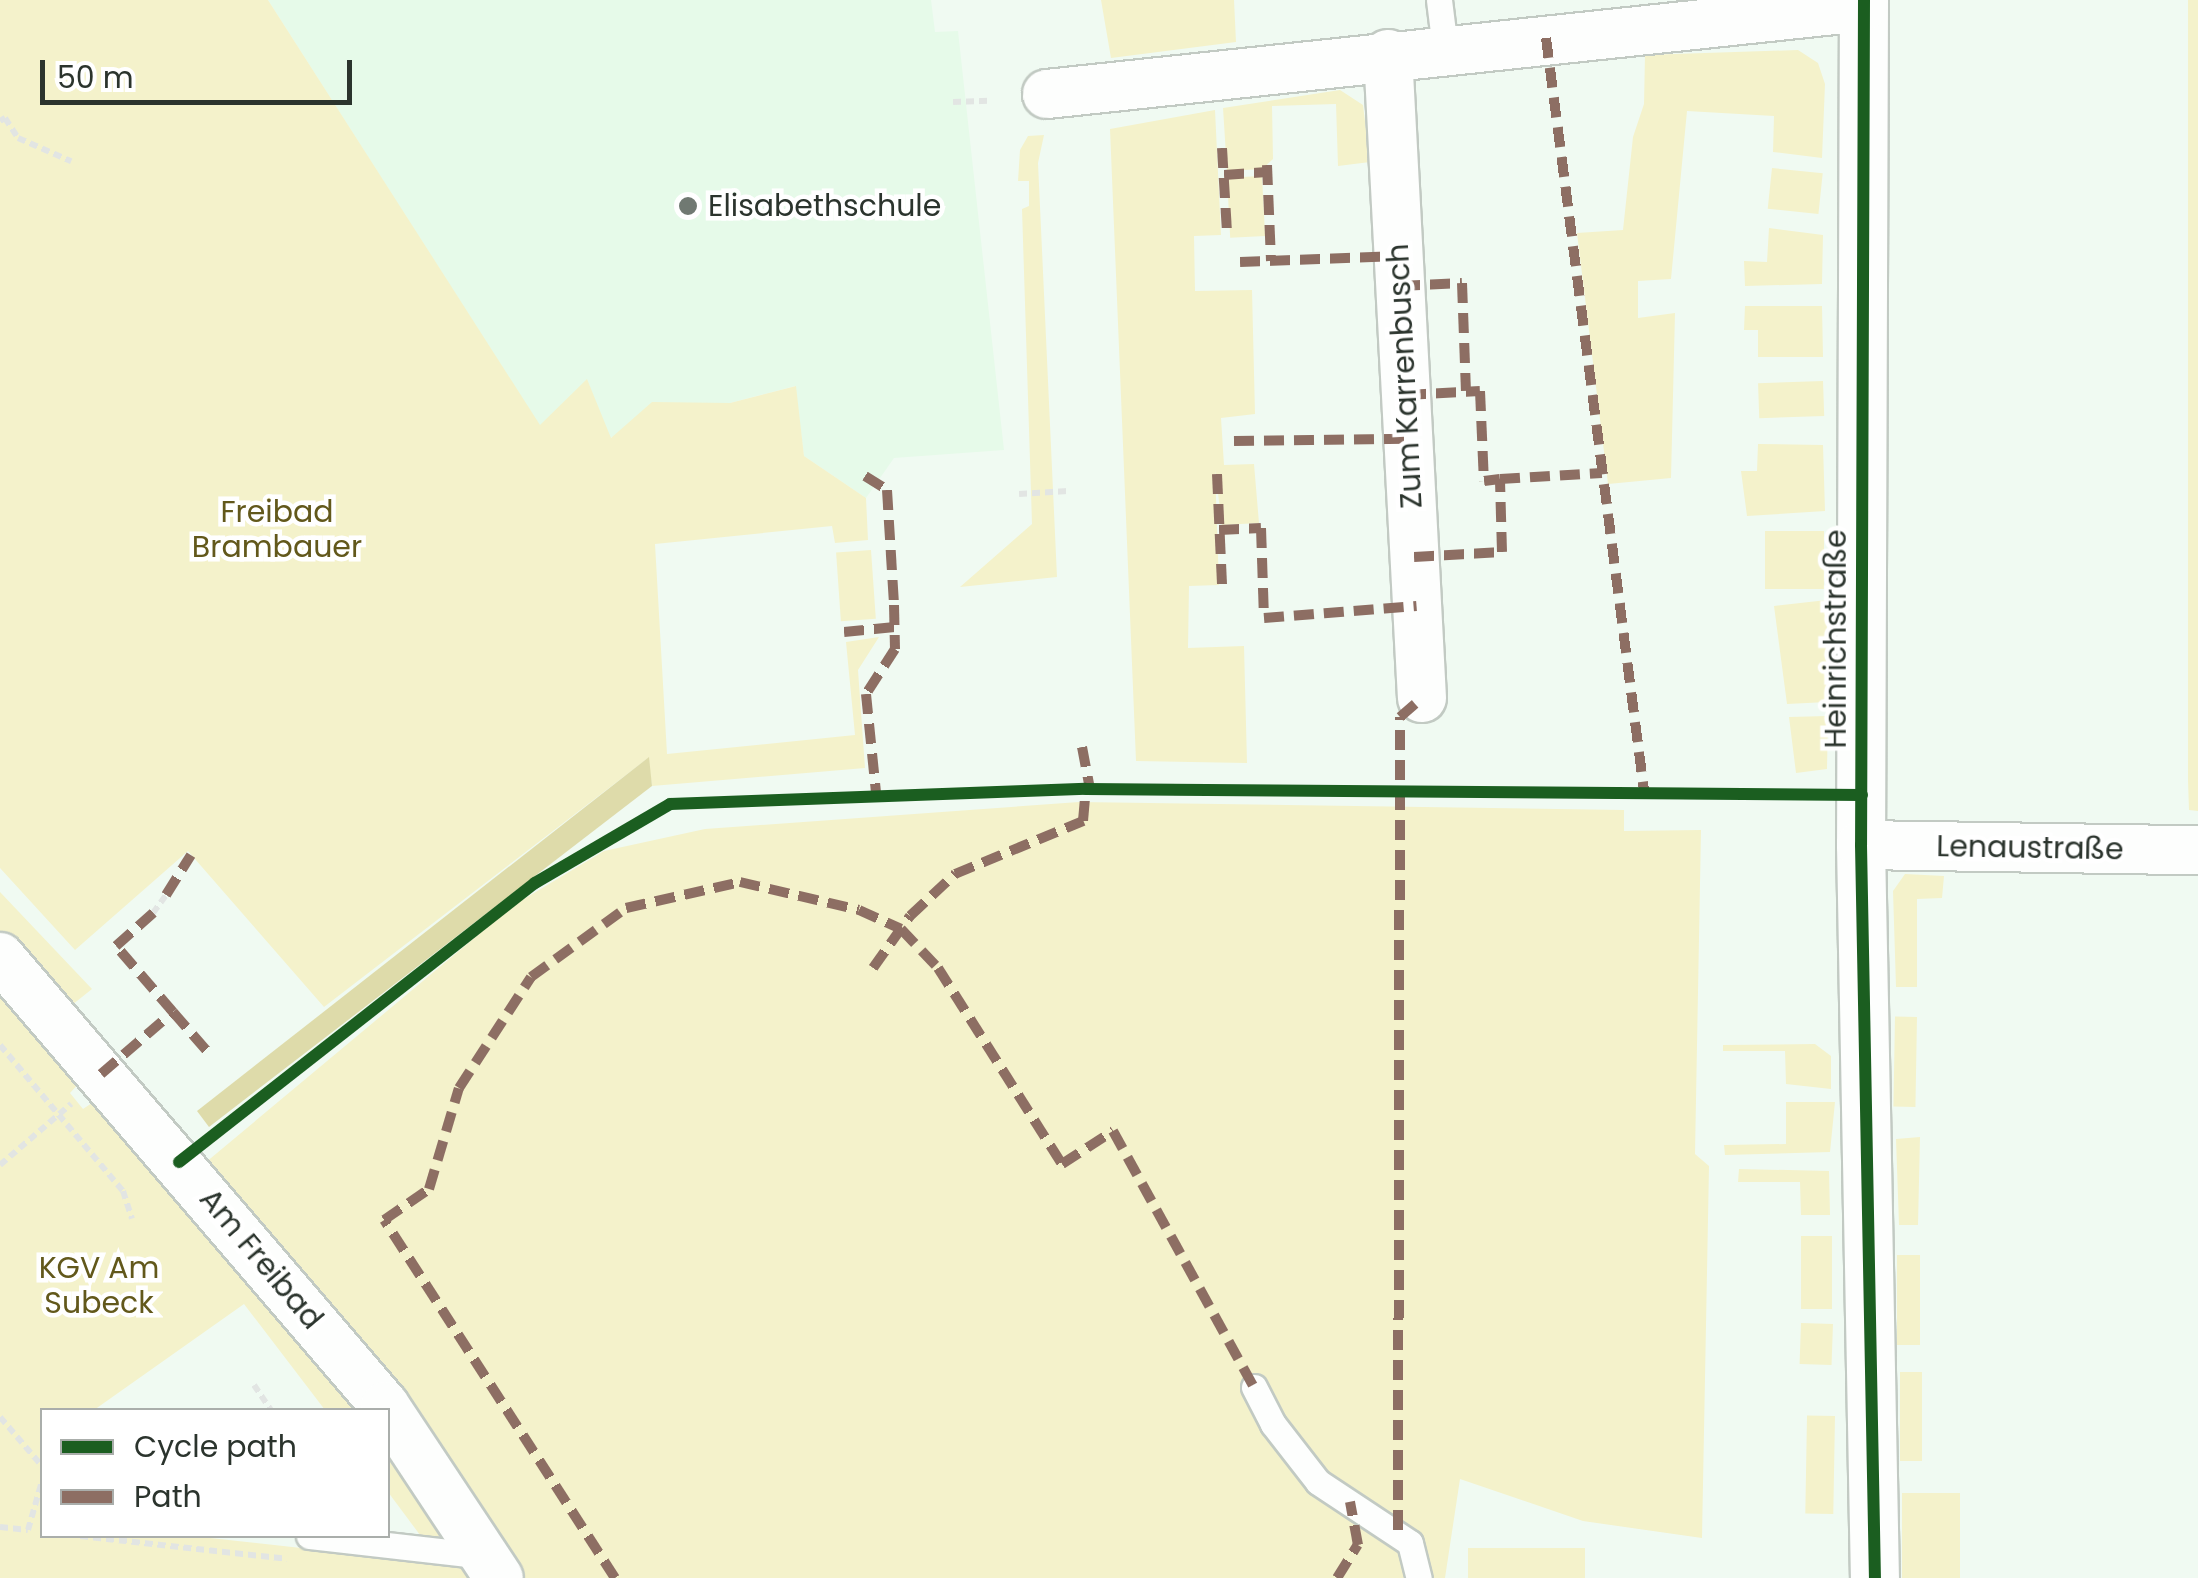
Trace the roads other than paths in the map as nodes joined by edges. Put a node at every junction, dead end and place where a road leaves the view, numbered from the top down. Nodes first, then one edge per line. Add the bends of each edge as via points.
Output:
1 (1439, 0) edge
2 (1863, 4) edge
3 (1445, 48) junction
4 (1388, 54) junction
5 (1047, 94) dead end
6 (1422, 698) dead end
7 (1862, 845) junction
8 (2198, 850) edge
9 (0, 957) edge
10 (1254, 1387) dead end
11 (385, 1408) edge
12 (390, 1415) edge
13 (321, 1538) edge
14 (492, 1567) edge
15 (1419, 1578) edge
16 (1875, 1578) edge

1 - 3 lane
2 - 3 street
2 - 7 street, Heinrichstraße
3 - 4 street
4 - 5 street
4 - 6 street, Zum Karrenbusch
7 - 8 street, Lenaustraße
7 - 16 street, Heinrichstraße
9 - 11 street, Am Freibad
10 - 15 lane via 1318,1482 1410,1542
12 - 14 street, Am Freibad
13 - 14 lane

